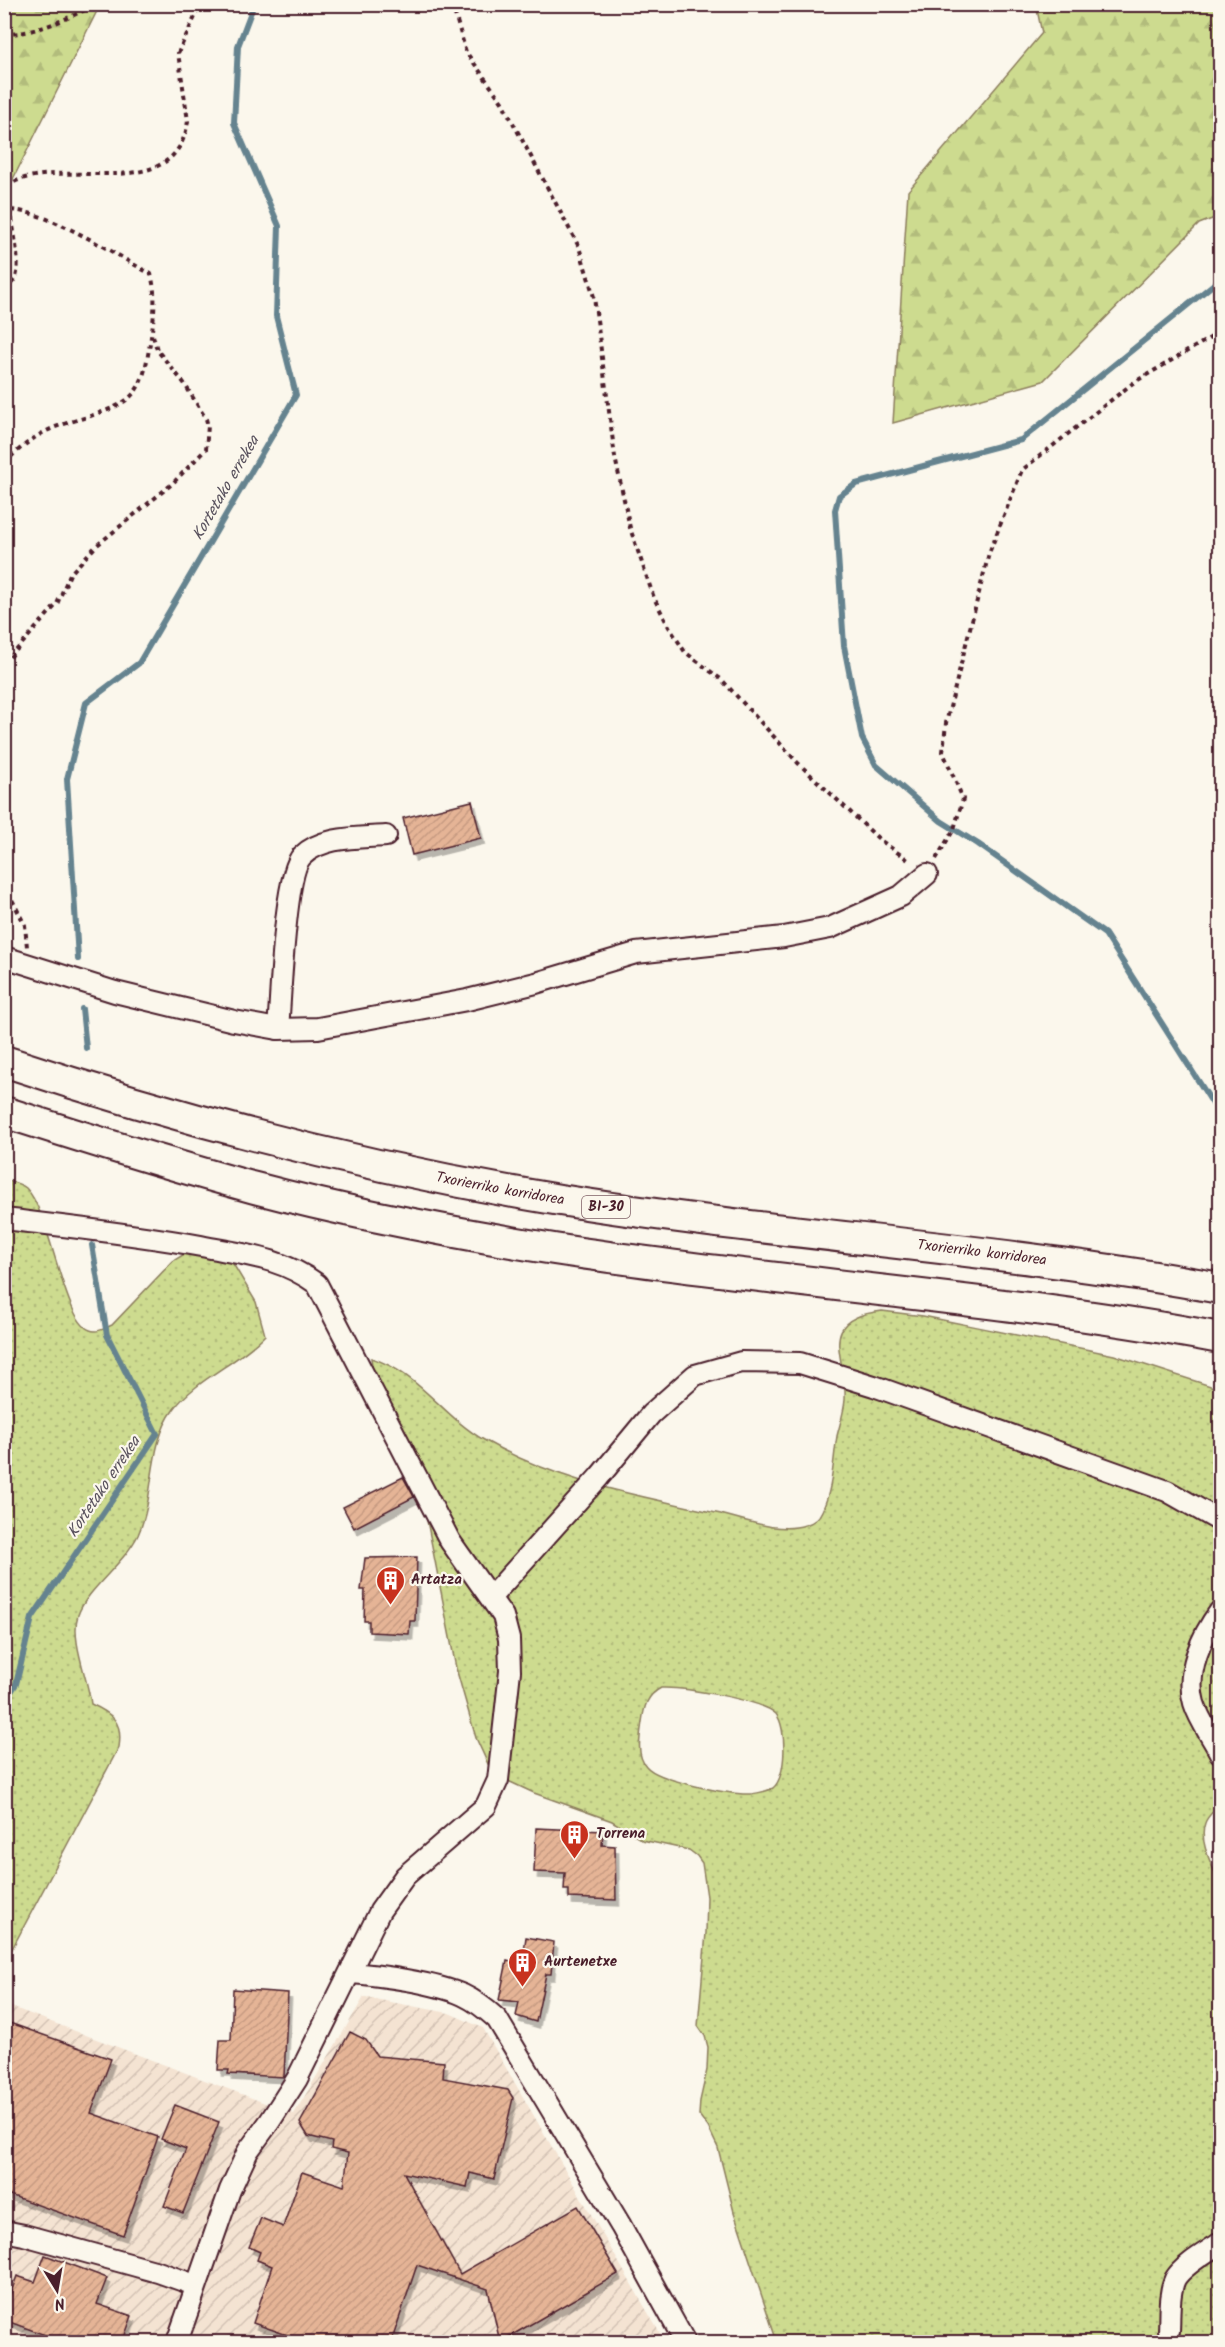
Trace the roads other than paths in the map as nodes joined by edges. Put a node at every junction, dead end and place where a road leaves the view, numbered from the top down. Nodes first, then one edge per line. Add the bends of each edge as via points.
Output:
1 (386, 836) dead end
2 (927, 874) road end
3 (4, 957) edge
4 (278, 1029) junction
5 (4, 1061) edge
6 (4, 1112) edge
7 (4, 1219) edge
8 (1221, 1288) edge
9 (1221, 1338) edge
10 (1221, 1521) edge
11 (491, 1597) junction
12 (1221, 1611) edge
13 (1221, 1753) edge
14 (350, 1973) junction
15 (4, 2231) edge
16 (1221, 2243) edge
17 (195, 2285) junction
18 (1169, 2331) dead end
19 (681, 2338) edge
20 (177, 2343) edge

1 - 4 street via 319,844 301,856 293,872
2 - 4 street via 901,896 830,928 784,937 636,953 467,1000 318,1028
3 - 4 street via 116,992
5 - 8 highway, Txorierriko korridorea / BI-30 via 270,1141 499,1190 628,1210 1052,1261
6 - 9 highway via 257,1189 479,1236 621,1258 1057,1311
7 - 11 street via 178,1242 268,1259 298,1270 317,1284 450,1541
10 - 11 street via 1167,1491 874,1386 800,1363 741,1362 695,1375 651,1414
11 - 14 street via 503,1616 510,1671 498,1780 486,1806 405,1876 380,1911
12 - 13 street via 1192,1666 1194,1702
14 - 17 street via 297,2079 248,2151
14 - 19 street via 448,1990 465,1996 497,2019 621,2226
15 - 17 street
16 - 18 street via 1194,2260 1176,2279
17 - 20 street

